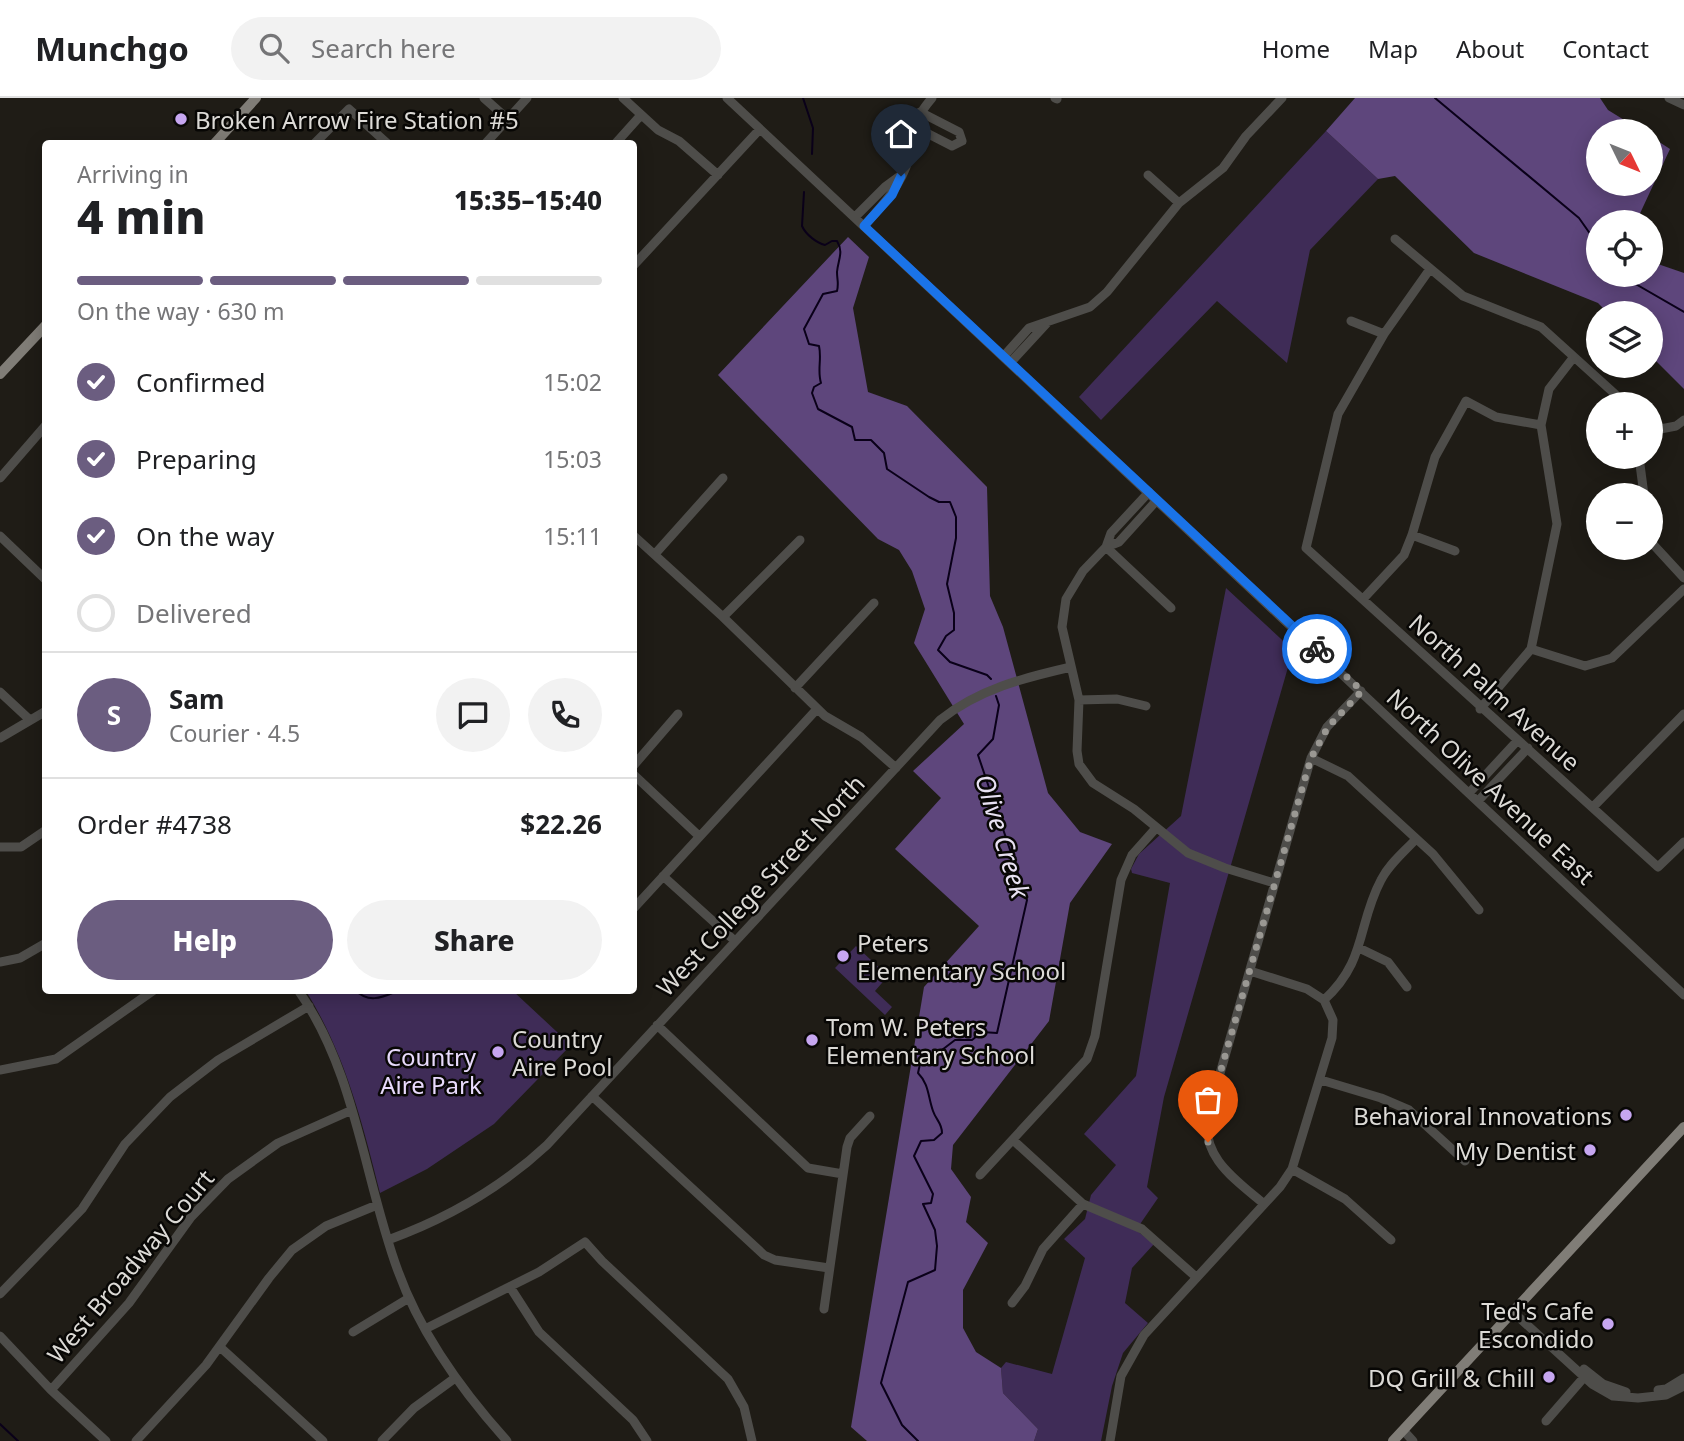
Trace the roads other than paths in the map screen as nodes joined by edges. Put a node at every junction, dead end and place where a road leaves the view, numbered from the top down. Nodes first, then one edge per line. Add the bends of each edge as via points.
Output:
1 (256, 98) edge
2 (484, 98) edge
3 (527, 98) edge
4 (623, 98) edge
5 (727, 98) edge
6 (932, 98) edge
7 (1282, 98) edge
8 (1669, 98) edge
9 (1684, 105) edge
10 (920, 112) junction
11 (641, 115) junction
12 (509, 120) junction
13 (913, 126) junction
14 (760, 129) junction
15 (218, 140) edge
16 (318, 140) edge
17 (384, 140) edge
18 (489, 140) edge
19 (619, 140) edge
20 (718, 175) junction
21 (1148, 175) dead end
22 (901, 176) junction
23 (1179, 203) junction
24 (855, 217) junction
25 (864, 226) junction
26 (1395, 239) dead end
27 (637, 262) edge
28 (1430, 270) junction
29 (1351, 321) dead end
30 (42, 329) edge
31 (1384, 334) junction
32 (1573, 358) junction
33 (1006, 360) junction
34 (0, 374) edge
35 (1613, 392) edge
36 (1684, 420) edge
37 (1541, 425) junction
38 (1663, 428) edge
39 (42, 430) edge
40 (0, 478) edge
41 (723, 478) dead end
42 (1149, 492) junction
43 (1157, 500) junction
44 (1412, 535) junction
45 (0, 536) edge
46 (637, 539) edge
47 (800, 540) dead end
48 (1106, 547) junction
49 (1455, 551) dead end
50 (655, 554) junction
51 (1663, 556) edge
52 (42, 566) edge
53 (38, 570) junction
54 (42, 575) edge
55 (1684, 579) edge
56 (1684, 589) edge
57 (1364, 598) junction
58 (874, 603) dead end
59 (1171, 608) dead end
60 (723, 617) junction
61 (1531, 649) junction
62 (1071, 667) junction
63 (796, 688) junction
64 (1362, 691) junction
65 (0, 692) edge
66 (1079, 700) junction
67 (1146, 706) dead end
68 (817, 709) junction
69 (1480, 709) junction
70 (42, 713) edge
71 (678, 714) dead end
72 (1684, 714) edge
73 (30, 720) junction
74 (0, 738) edge
75 (1518, 740) junction
76 (1528, 748) junction
77 (1311, 758) junction
78 (637, 762) edge
79 (896, 768) junction
80 (637, 778) edge
81 (1470, 792) junction
82 (1479, 800) junction
83 (1593, 807) junction
84 (1156, 828) junction
85 (42, 833) edge
86 (699, 836) junction
87 (1416, 839) junction
88 (1684, 842) edge
89 (0, 848) edge
90 (663, 876) junction
91 (1274, 883) junction
92 (637, 904) edge
93 (1479, 910) dead end
94 (734, 941) junction
95 (42, 945) edge
96 (1359, 948) junction
97 (0, 962) edge
98 (1250, 971) junction
99 (1407, 987) dead end
100 (148, 994) edge
101 (301, 994) edge
102 (1684, 995) edge
103 (1324, 1000) junction
104 (309, 1006) junction
105 (657, 1026) junction
106 (0, 1070) edge
107 (1321, 1080) junction
108 (592, 1096) junction
109 (352, 1110) junction
110 (870, 1116) dead end
111 (1684, 1127) edge
112 (1013, 1140) junction
113 (1465, 1161) dead end
114 (1292, 1169) junction
115 (843, 1174) junction
116 (980, 1175) dead end
117 (1083, 1204) junction
118 (1264, 1204) junction
119 (377, 1205) junction
120 (388, 1240) junction
121 (1391, 1240) dead end
122 (829, 1268) junction
123 (1196, 1277) junction
124 (510, 1287) junction
125 (0, 1294) edge
126 (409, 1298) junction
127 (1012, 1303) dead end
128 (824, 1308) dead end
129 (1515, 1310) junction
130 (425, 1329) junction
131 (353, 1332) dead end
132 (0, 1336) edge
133 (220, 1347) junction
134 (1586, 1375) junction
135 (455, 1378) junction
136 (1684, 1378) edge
137 (1684, 1385) edge
138 (51, 1390) junction
139 (1546, 1421) dead end
140 (1403, 1430) junction
141 (106, 1441) edge
142 (136, 1441) edge
143 (323, 1441) edge
144 (382, 1441) edge
145 (507, 1441) edge
146 (647, 1441) edge
147 (752, 1441) edge
148 (1110, 1441) edge
149 (1393, 1441) edge
150 (1413, 1441) edge

1 - 15 main road
2 - 12 street
3 - 12 street
4 - 11 street
5 - 14 street, North Olive Avenue East
6 - 10 street
7 - 23 street via 1223,168
8 - 9 street
10 - 13 street
10 - 13 street via 959,132 962,141 953,145
11 - 19 street
11 - 20 street
12 - 18 street
13 - 22 street via 909,159
14 - 20 street
14 - 24 street, North Olive Avenue East
16 - 17 street via 349,109
20 - 27 street
21 - 23 street
22 - 24 street
22 - 25 street via 892,195
23 - 33 street via 1107,292 1090,307 1048,323
24 - 25 street, North Olive Avenue East
25 - 33 street, North Olive Avenue East
26 - 28 street
28 - 31 street
28 - 32 street via 1463,296 1541,327
29 - 31 street
30 - 34 main road
31 - 57 street, North Palm Avenue via 1338,414 1306,548
32 - 35 street
32 - 37 street via 1549,389
33 - 42 street, North Olive Avenue East
36 - 38 street
37 - 44 street via 1496,416 1466,401 1435,457
37 - 61 street via 1557,524
39 - 40 street
41 - 50 street
42 - 43 street, North Olive Avenue East
42 - 48 street via 1111,533
43 - 48 street via 1119,542
43 - 64 street, North Olive Avenue East
44 - 49 street
44 - 57 street via 1404,555
45 - 53 street
46 - 50 street
47 - 60 street
48 - 59 street
48 - 62 street via 1077,579 1064,606 1062,627
50 - 60 street
51 - 55 street
52 - 53 street
53 - 54 street
56 - 61 street via 1612,658 1585,666
57 - 69 street, North Palm Avenue
58 - 63 street
60 - 63 street
61 - 69 street
62 - 66 street
62 - 79 street, West College Street North via 996,687 960,704
63 - 68 street
64 - 77 street via 1328,727
64 - 81 street, North Olive Avenue East
65 - 73 street
66 - 67 street via 1117,699
66 - 84 street via 1077,751 1085,776
68 - 79 street via 861,737
68 - 86 street
69 - 75 street, North Palm Avenue
70 - 73 street
71 - 78 street
72 - 83 street
73 - 74 street
75 - 76 street, North Palm Avenue
75 - 81 street
76 - 82 street
76 - 83 street, North Palm Avenue
77 - 87 street via 1348,776
77 - 91 street
79 - 94 street, West College Street North
80 - 86 street
81 - 82 street, North Olive Avenue East
82 - 102 street, North Olive Avenue East
83 - 88 street, North Palm Avenue via 1658,867
84 - 91 street via 1197,858
84 - 112 street via 1132,855 1122,880 1092,1048 1080,1068
85 - 89 street via 20,847
86 - 90 street
87 - 93 street
87 - 96 street via 1379,883
90 - 92 street
90 - 94 street
91 - 98 street
94 - 105 street, West College Street North
95 - 97 street via 20,958
96 - 99 street via 1388,962
96 - 103 street via 1349,972
98 - 103 street via 1307,989
98 - 118 street via 1206,1124 1213,1155
100 - 106 street via 56,1059
101 - 104 street
103 - 107 street via 1333,1031
104 - 109 street via 334,1056
104 - 125 street via 218,1060 170,1097 125,1143 82,1209
105 - 108 street, West College Street North
105 - 115 street via 808,1168
107 - 113 street via 1402,1107
107 - 114 street
108 - 120 street, West College Street North via 510,1177 433,1222
108 - 122 street via 764,1255
109 - 119 street
109 - 138 street, West Broadway Court via 288,1138 228,1179 191,1217 129,1303
110 - 115 street via 850,1138
111 - 129 main road
112 - 116 street
112 - 117 street
114 - 118 street
114 - 121 street via 1345,1199
115 - 122 street
117 - 123 street via 1142,1229
117 - 127 street via 1042,1249
118 - 123 street
119 - 120 street
119 - 133 street via 326,1226 292,1250
120 - 126 street
122 - 128 street
123 - 148 street via 1128,1360 1117,1393
124 - 130 street
124 - 146 street via 539,1332 633,1420
124 - 147 street via 585,1242 728,1379 749,1420
126 - 130 street
126 - 131 street
129 - 134 street
129 - 140 main road
130 - 135 street
132 - 138 street
133 - 142 street
133 - 143 street
134 - 136 street via 1623,1392 1666,1389
134 - 137 street via 1599,1389 1622,1398 1667,1395
134 - 139 street
135 - 144 street via 418,1404
135 - 145 street
138 - 141 street
140 - 149 main road
140 - 150 street

